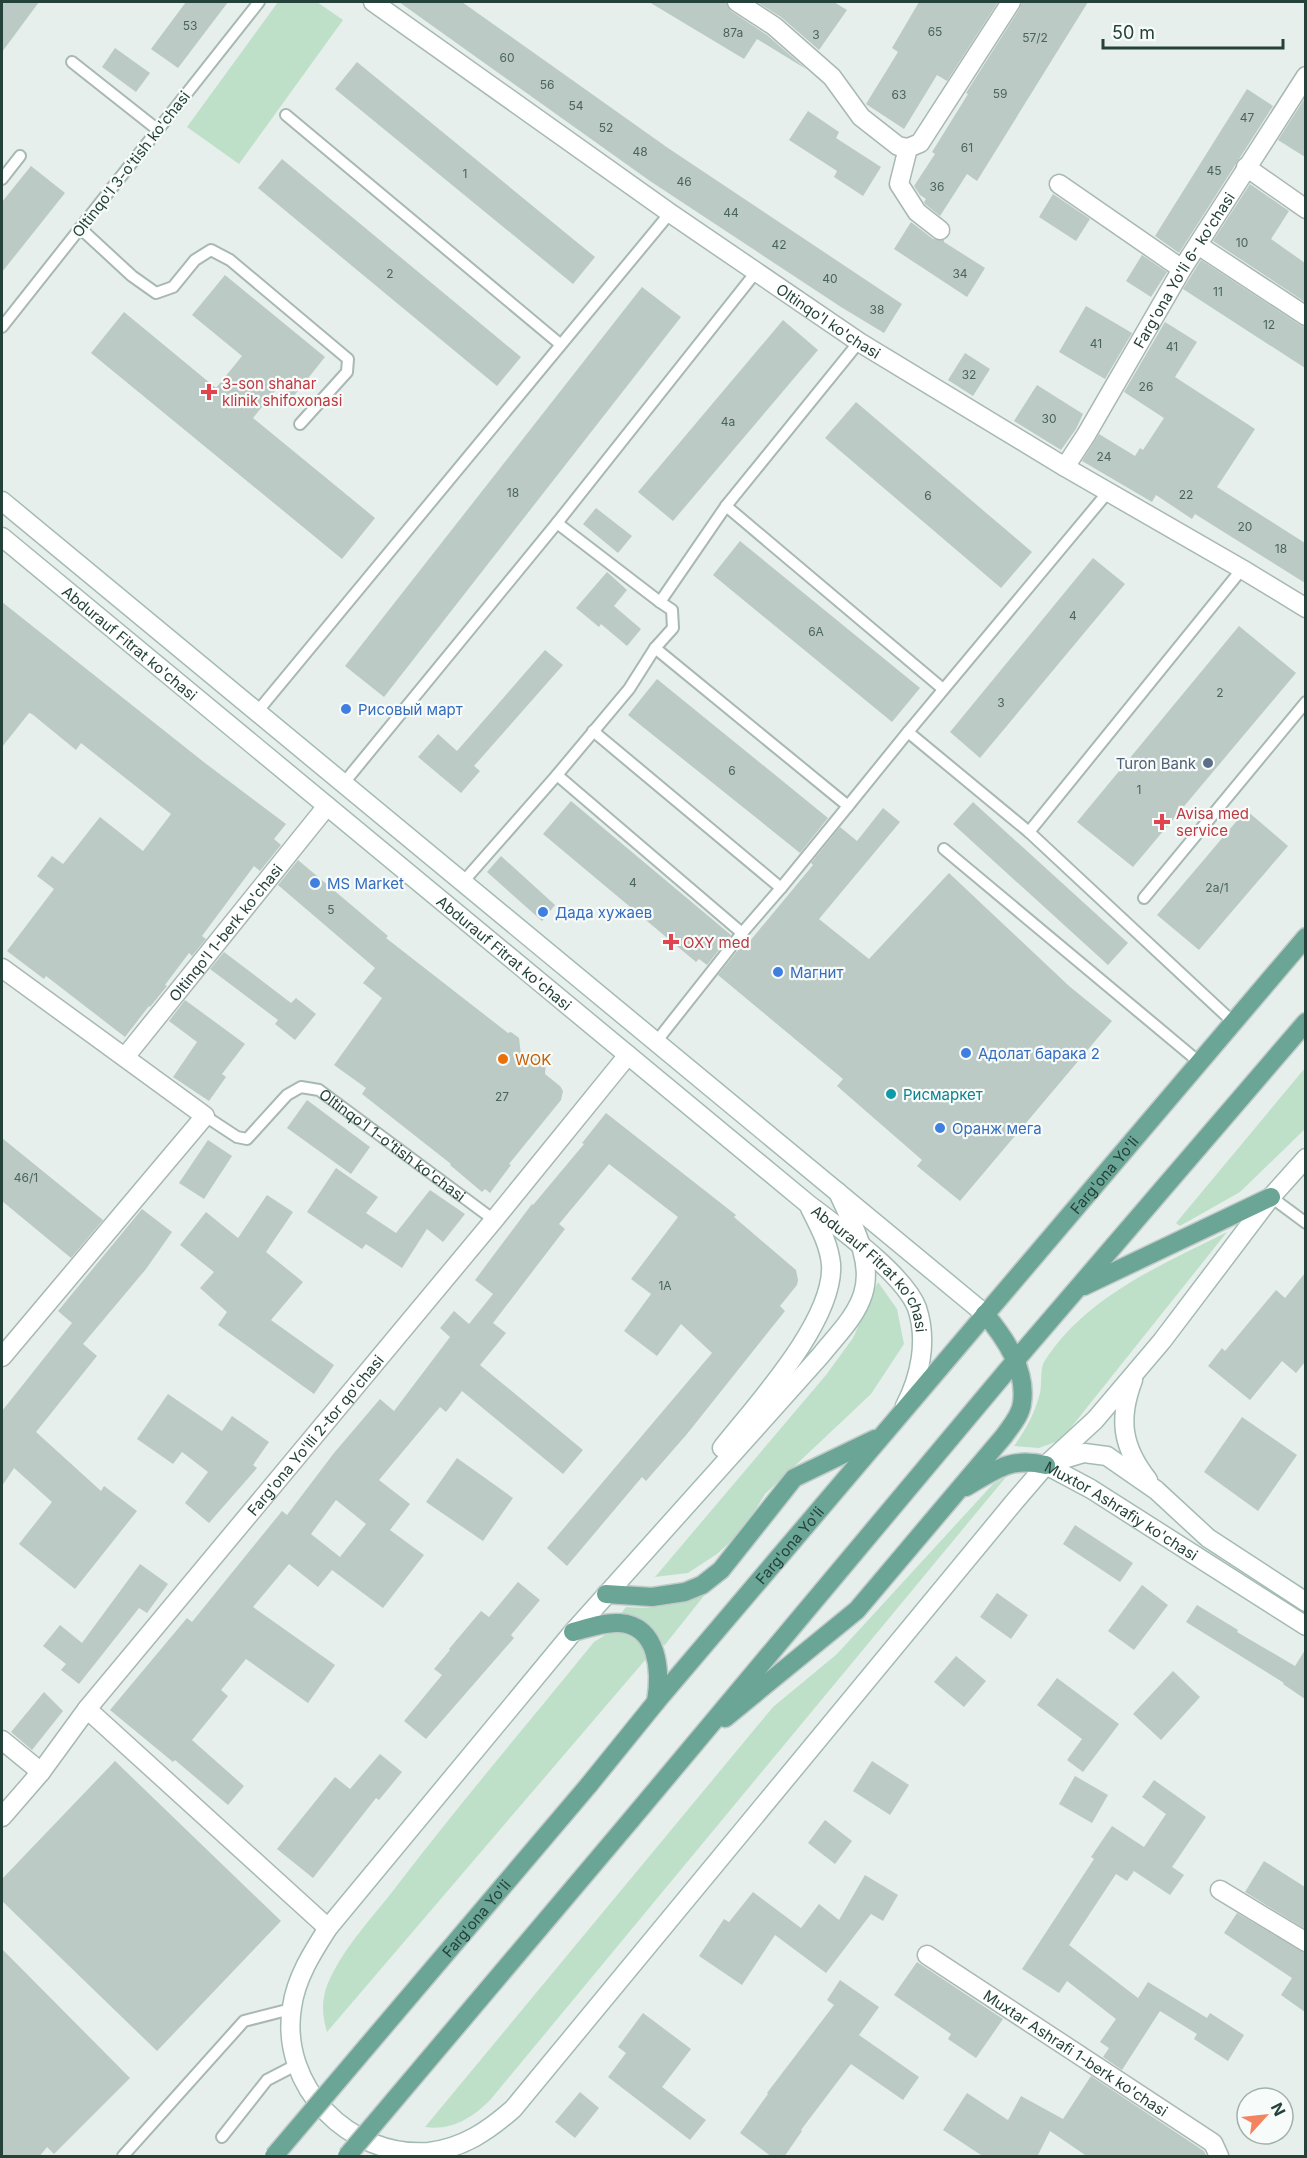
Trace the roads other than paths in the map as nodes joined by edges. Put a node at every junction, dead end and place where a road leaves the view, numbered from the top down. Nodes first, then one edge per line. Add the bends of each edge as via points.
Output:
1 (260, 2) edge
2 (373, 2) edge
3 (737, 2) edge
4 (1011, 2) edge
5 (72, 62) dead end
6 (1305, 76) edge
7 (286, 115) dead end
8 (158, 130) junction
9 (908, 148) junction
10 (20, 156) dead end
11 (1246, 167) junction
12 (2, 179) edge
13 (1059, 184) dead end
14 (1305, 209) edge
15 (670, 213) junction
16 (80, 228) junction
17 (940, 230) dead end
18 (1198, 245) junction
19 (1182, 269) junction
20 (756, 272) junction
21 (1305, 316) edge
22 (2, 327) edge
23 (859, 342) junction
24 (560, 344) junction
25 (300, 424) dead end
26 (1065, 467) junction
27 (1108, 492) junction
28 (2, 501) edge
29 (726, 506) junction
30 (558, 523) junction
31 (2, 537) edge
32 (1242, 569) junction
33 (660, 602) junction
34 (1305, 608) edge
35 (655, 648) junction
36 (943, 689) junction
37 (1305, 702) edge
38 (257, 712) junction
39 (593, 731) junction
40 (908, 732) junction
41 (557, 775) junction
42 (344, 784) junction
43 (327, 806) junction
44 (848, 806) junction
45 (1029, 832) junction
46 (944, 849) dead end
47 (463, 882) junction
48 (781, 888) junction
49 (1144, 898) dead end
50 (742, 933) junction
51 (1305, 937) edge
52 (2, 968) edge
53 (1233, 1022) junction
54 (1305, 1022) edge
55 (650, 1038) junction
56 (628, 1055) junction
57 (125, 1057) junction
58 (1199, 1062) junction
59 (205, 1116) junction
60 (1305, 1158) edge
61 (838, 1192) junction
62 (1271, 1197) junction
63 (808, 1204) junction
64 (494, 1220) junction
65 (1305, 1223) edge
66 (861, 1244) junction
67 (1077, 1289) junction
68 (985, 1314) junction
69 (2, 1357) edge
70 (1015, 1361) junction
71 (1137, 1370) junction
72 (901, 1413) junction
73 (882, 1436) junction
74 (1046, 1465) junction
75 (1156, 1490) junction
76 (954, 1493) junction
77 (634, 1562) junction
78 (606, 1594) junction
79 (1305, 1602) edge
80 (1305, 1626) edge
81 (573, 1632) junction
82 (656, 1702) junction
83 (87, 1709) junction
84 (2, 1740) edge
85 (689, 1748) junction
86 (41, 1772) junction
87 (2, 1817) edge
88 (1220, 1890) dead end
89 (328, 1928) junction
90 (1305, 1942) edge
91 (927, 1955) dead end
92 (291, 2009) junction
93 (296, 2065) junction
94 (222, 2137) dead end
95 (123, 2157) edge
96 (274, 2157) edge
97 (347, 2157) edge
98 (1219, 2157) edge

1 - 8 lane, Oltinqo'l 3-o'tish ko'chasi
2 - 15 main road, Oltinqo'l ko'chasi
3 - 9 main road via 774,26 832,77 861,117 898,146
4 - 9 main road via 920,143
5 - 8 lane
6 - 11 main road, Farg'ona Yo'li 6- ko'chasi
7 - 24 lane
8 - 16 lane, Oltinqo'l 3-o'tish ko'chasi
9 - 17 main road via 899,184 917,212
10 - 12 lane
11 - 14 main road
11 - 18 main road, Farg'ona Yo'li 6- ko'chasi
13 - 19 main road
15 - 20 main road, Oltinqo'l ko'chasi
15 - 24 lane
16 - 22 lane, Oltinqo'l 3-o'tish ko'chasi
16 - 25 lane via 156,293 173,287 195,260 212,250 230,260 348,359 347,372
18 - 19 main road, Farg'ona Yo'li 6- ko'chasi
18 - 21 main road
19 - 26 main road, Farg'ona Yo'li 6- ko'chasi
20 - 23 main road, Oltinqo'l ko'chasi
20 - 30 lane
23 - 26 main road, Oltinqo'l ko'chasi
23 - 29 lane
24 - 38 lane
26 - 27 main road, Oltinqo'l ko'chasi
27 - 32 main road, Oltinqo'l ko'chasi
27 - 36 lane
28 - 38 main road, Abdurauf Fitrat ko'chasi
29 - 33 lane
29 - 36 lane
30 - 33 lane
30 - 42 lane
31 - 43 main road, Abdurauf Fitrat ko'chasi
32 - 34 main road, Oltinqo'l ko'chasi
32 - 45 lane
33 - 35 lane via 672,610 673,628
35 - 39 lane
35 - 44 lane
36 - 40 lane
37 - 49 lane
38 - 42 main road, Abdurauf Fitrat ko'chasi
39 - 41 lane
39 - 48 lane
40 - 44 lane
40 - 45 lane
41 - 47 lane
41 - 50 lane
42 - 43 main road, Oltinqo'l 1-berk ko'chasi
42 - 47 main road, Abdurauf Fitrat ko'chasi
43 - 56 main road, Abdurauf Fitrat ko'chasi
43 - 57 main road, Oltinqo'l 1-berk ko'chasi
44 - 48 lane
45 - 53 lane
46 - 58 lane
47 - 55 main road, Abdurauf Fitrat ko'chasi
48 - 50 lane
50 - 55 lane
51 - 53 main road, Farg'ona Yo'li
52 - 57 main road, Oltinqo'l 1-o'tish ko'chasi
53 - 58 main road, Farg'ona Yo'li
54 - 67 main road
55 - 56 main road, Farg'ona Yo'lli 2-tor qo'chasi
55 - 61 main road, Abdurauf Fitrat ko'chasi
56 - 63 main road, Abdurauf Fitrat ko'chasi
56 - 64 main road, Farg'ona Yo'lli 2-tor qo'chasi
57 - 59 main road, Oltinqo'l 1-o'tish ko'chasi
58 - 68 main road, Farg'ona Yo'li
59 - 64 lane, Oltinqo'l 1-o'tish ko'chasi via 237,1137 247,1139 286,1095 301,1087 319,1090
59 - 69 main road
60 - 62 main road
61 - 66 main road
61 - 68 main road, Abdurauf Fitrat ko'chasi
62 - 65 lane
62 - 67 main road
62 - 71 main road
63 - 66 main road, Abdurauf Fitrat ko'chasi
63 - 77 main road via 822,1231 831,1265 821,1312 785,1367
64 - 83 main road, Farg'ona Yo'lli 2-tor qo'chasi
66 - 72 main road, Abdurauf Fitrat ko'chasi via 903,1286 919,1317 921,1362
66 - 77 main road via 866,1281 847,1323
67 - 70 main road
68 - 70 main road
68 - 72 main road, Farg'ona Yo'li
70 - 76 main road via 1022,1386 1020,1410 1004,1436
70 - 85 main road
71 - 74 main road via 1082,1433
71 - 75 main road via 1127,1399 1125,1437 1133,1458
72 - 73 main road, Farg'ona Yo'li
73 - 78 main road via 795,1478 722,1570 702,1586 658,1597
73 - 82 main road, Farg'ona Yo'li
74 - 75 main road, Muxtor Ashrafiy ko'chasi via 1084,1453 1107,1456
74 - 76 main road via 1014,1462
74 - 80 main road, Muxtor Ashrafiy ko'chasi via 1120,1507
74 - 93 main road via 499,2122 467,2141 430,2152 411,2153 374,2145 340,2127 326,2113 313,2099
75 - 79 main road, Muxtor Ashrafiy ko'chasi via 1208,1538
76 - 85 main road via 857,1610
77 - 78 main road
78 - 81 main road
81 - 82 main road via 617,1623 643,1632 654,1649 658,1666
81 - 89 main road
82 - 96 main road, Farg'ona Yo'li, bridge
83 - 86 main road, Farg'ona Yo'lli 2-tor qo'chasi
83 - 89 main road
84 - 86 main road
85 - 97 main road, bridge
86 - 87 main road, Farg'ona Yo'lli 2-tor qo'chasi
88 - 90 main road
89 - 92 main road via 295,1989
91 - 98 main road, Muxtar Ashrafi 1-berk ko'chasi via 1213,2143
92 - 93 main road
92 - 95 lane via 244,2021
93 - 94 lane via 267,2080

